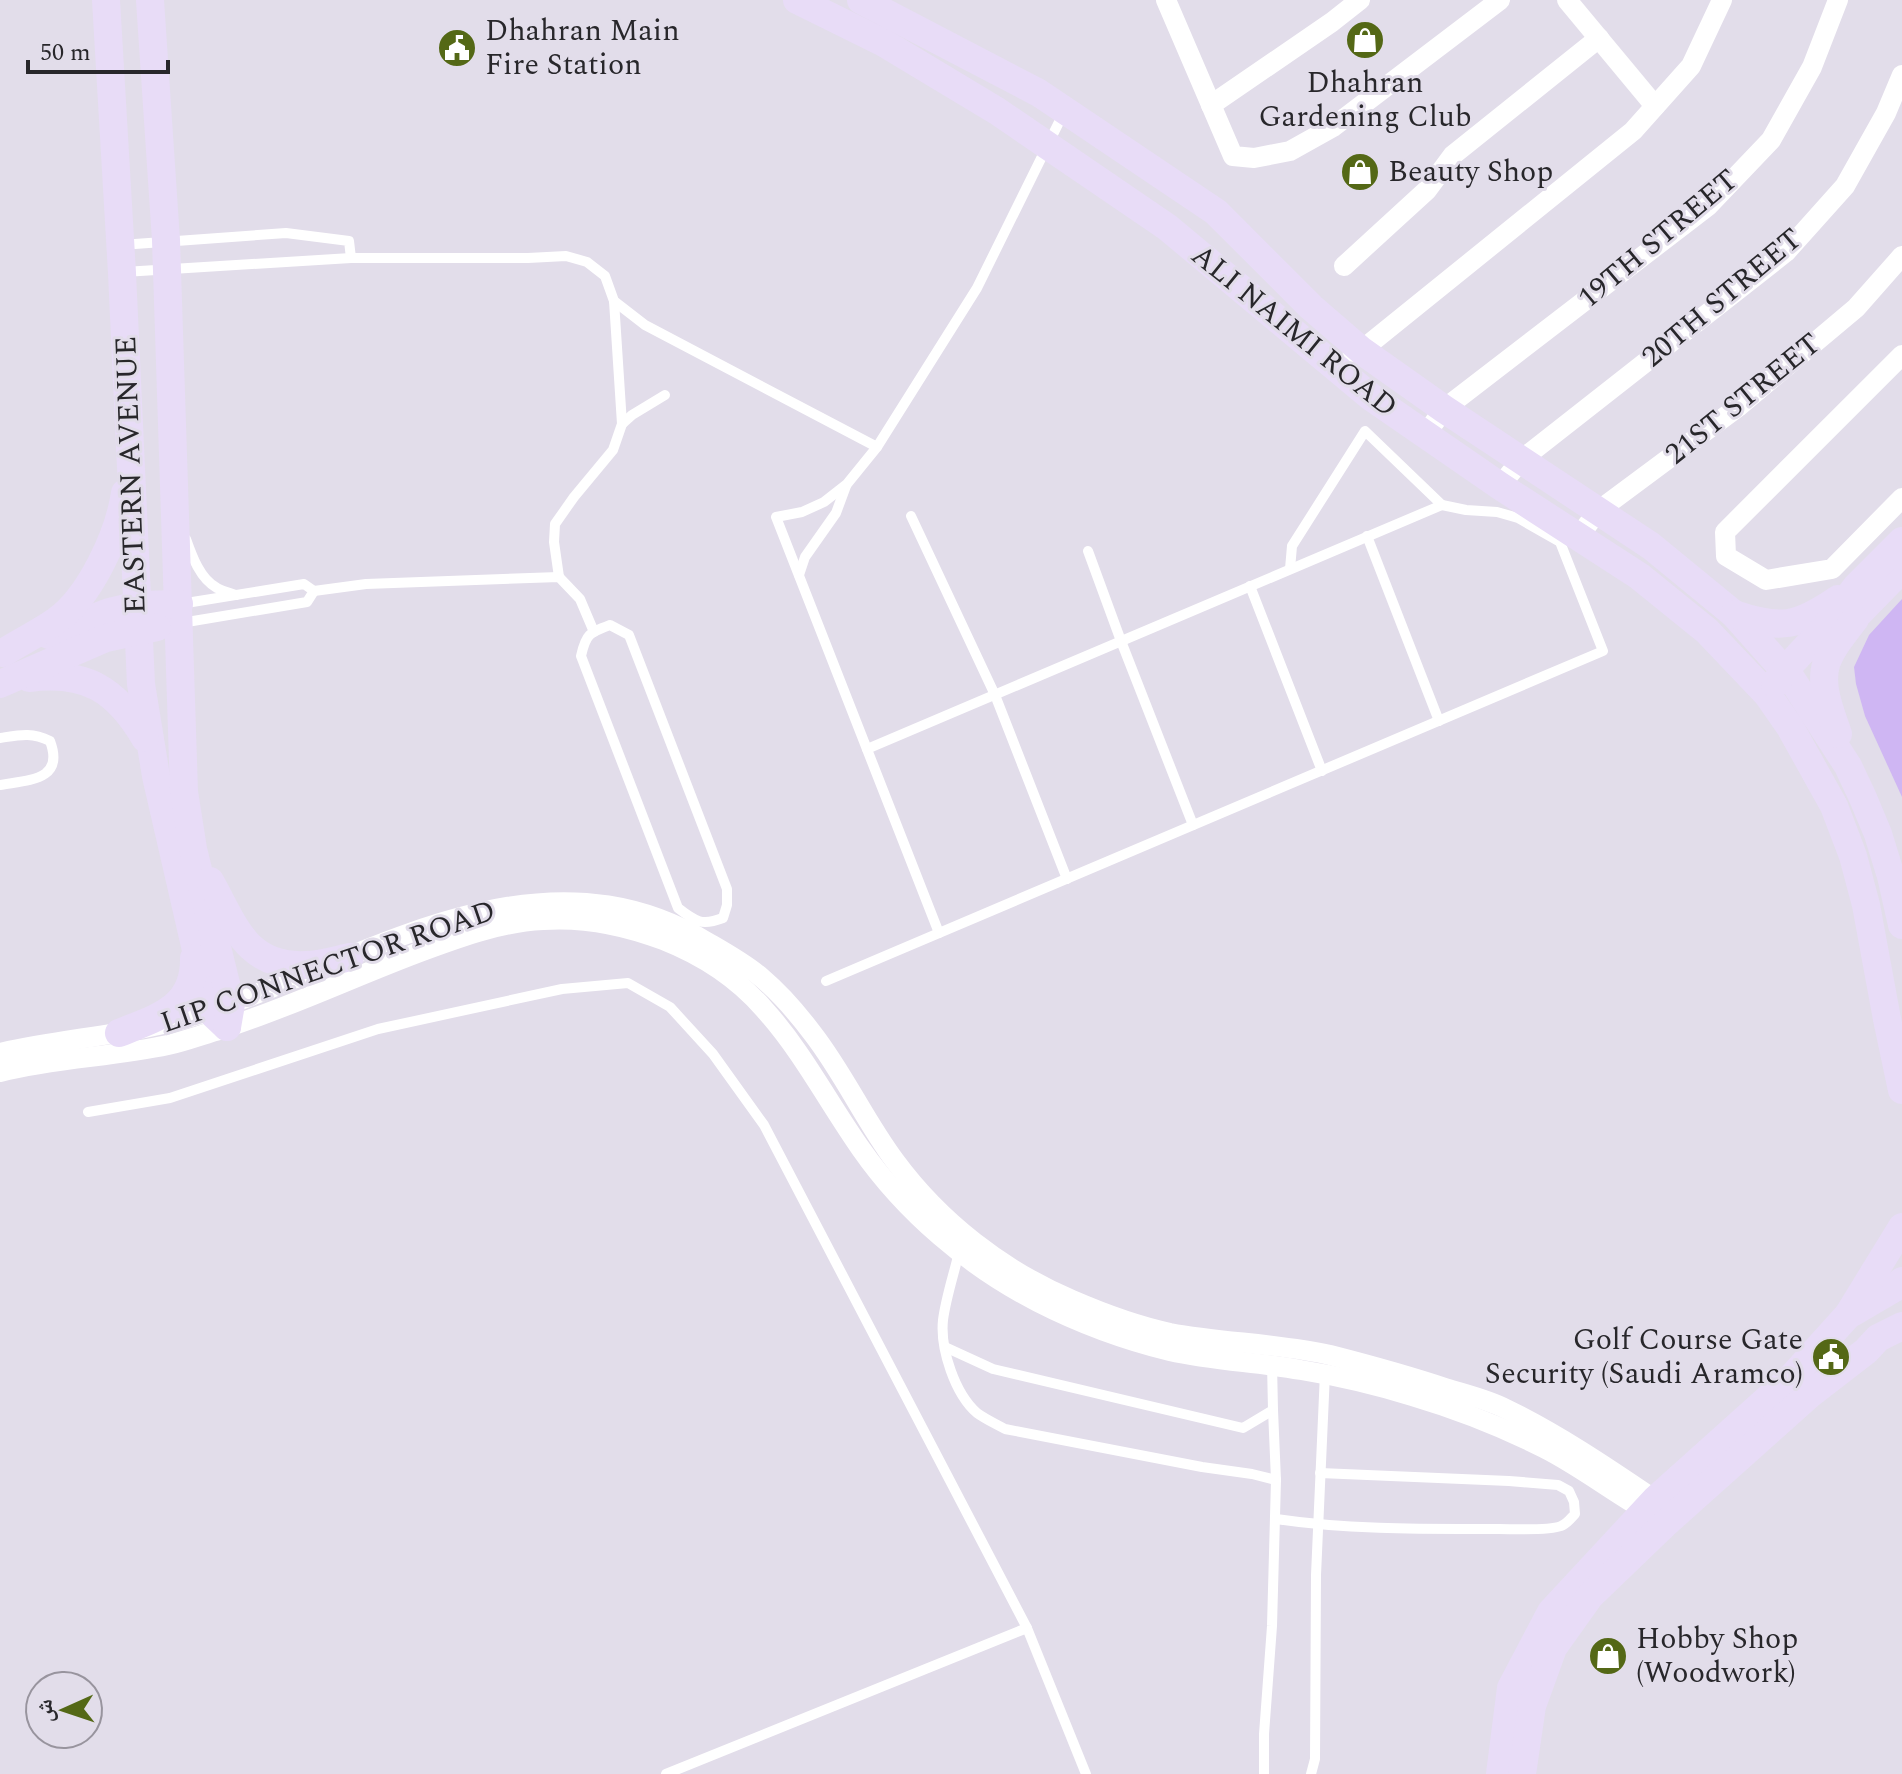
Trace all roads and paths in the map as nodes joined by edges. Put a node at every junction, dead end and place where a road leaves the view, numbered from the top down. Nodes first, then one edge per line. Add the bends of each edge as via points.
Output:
1 (106, 0) edge
2 (150, 0) edge
3 (797, 0) edge
4 (861, 0) edge
5 (1166, 0) edge
6 (1360, 0) edge
7 (1500, 0) edge
8 (1567, 0) edge
9 (1722, 0) edge
10 (1838, 0) edge
11 (1599, 38) junction
12 (1902, 75) edge
13 (1211, 105) junction
14 (1655, 106) junction
15 (1065, 110) junction
16 (1047, 145) junction
17 (166, 240) junction
18 (1902, 256) edge
19 (351, 258) junction
20 (121, 259) junction
21 (1344, 266) dead end
22 (167, 270) junction
23 (614, 301) junction
24 (1362, 351) junction
25 (1902, 355) edge
26 (1337, 370) junction
27 (665, 395) dead end
28 (1444, 409) junction
29 (622, 424) junction
30 (1425, 435) junction
31 (131, 444) junction
32 (877, 447) junction
33 (1521, 460) junction
34 (847, 484) junction
35 (1500, 486) junction
36 (1902, 498) edge
37 (1442, 505) junction
38 (1598, 511) junction
39 (176, 512) junction
40 (911, 516) dead end
41 (1367, 536) junction
42 (1579, 536) junction
43 (1902, 541) edge
44 (1088, 551) dead end
45 (1290, 569) junction
46 (1902, 569) edge
47 (799, 575) junction
48 (559, 577) junction
49 (1250, 586) junction
50 (314, 591) junction
51 (238, 596) junction
52 (1858, 600) junction
53 (179, 614) junction
54 (1734, 614) junction
55 (138, 618) junction
56 (594, 632) junction
57 (1121, 641) junction
58 (3, 668) edge
59 (1788, 674) junction
60 (1767, 694) junction
61 (995, 695) junction
62 (1439, 721) junction
63 (0, 738) edge
64 (149, 744) junction
65 (867, 749) junction
66 (1848, 766) junction
67 (1322, 771) junction
68 (0, 785) edge
69 (1193, 825) junction
70 (193, 849) junction
71 (1067, 879) junction
72 (678, 908) junction
73 (655, 917) junction
74 (1902, 925) edge
75 (939, 933) junction
76 (194, 945) junction
77 (350, 957) junction
78 (826, 981) dead end
79 (223, 1014) junction
80 (119, 1033) junction
81 (0, 1053) edge
82 (0, 1072) edge
83 (1902, 1091) edge
84 (88, 1112) dead end
85 (1902, 1227) edge
86 (961, 1242) junction
87 (1902, 1281) edge
88 (1902, 1310) edge
89 (1848, 1315) junction
90 (1890, 1332) edge
91 (945, 1347) junction
92 (1272, 1356) junction
93 (1325, 1364) junction
94 (1273, 1410) junction
95 (1320, 1473) junction
96 (1276, 1480) junction
97 (1656, 1511) junction
98 (1276, 1519) junction
99 (1318, 1525) junction
100 (1027, 1628) junction
101 (666, 1774) edge
102 (1086, 1774) edge
103 (1264, 1774) edge
104 (1311, 1774) edge
105 (1500, 1774) edge
106 (1522, 1774) edge

1 - 20 main road, EASTERN AVENUE
2 - 17 main road, EASTERN AVENUE
3 - 16 main road, ALI NAIMI ROAD via 884,43
4 - 15 main road, ALI NAIMI ROAD
5 - 13 street
6 - 13 street
7 - 13 street via 1333,127 1290,151 1233,156
8 - 11 street
9 - 14 street via 1691,66
10 - 28 street, 19TH STREET via 1812,67 1761,151 1708,206
11 - 14 street
11 - 21 street via 1453,155 1427,190
12 - 33 street, 20TH STREET via 1845,186 1786,252
14 - 24 street via 1633,131
15 - 16 lane
15 - 24 main road, ALI NAIMI ROAD via 1216,212
16 - 26 main road, ALI NAIMI ROAD via 1167,227
16 - 32 lane via 977,288
17 - 19 lane via 286,233 349,241
17 - 20 lane
17 - 22 main road, EASTERN AVENUE
18 - 38 street, 21ST STREET via 1856,308 1738,407
19 - 22 lane
19 - 23 lane via 566,256 587,262 605,276
20 - 22 lane
20 - 31 main road, EASTERN AVENUE
22 - 39 main road, EASTERN AVENUE
23 - 29 lane
23 - 32 lane via 645,325
24 - 26 street
24 - 28 main road, ALI NAIMI ROAD
25 - 36 street via 1725,532 1726,556 1766,580 1832,569
26 - 30 main road, ALI NAIMI ROAD
27 - 29 lane
28 - 30 street, 19TH STREET
28 - 33 main road, ALI NAIMI ROAD
29 - 48 lane via 613,450 555,524
30 - 35 main road, ALI NAIMI ROAD
31 - 55 main road, EASTERN AVENUE
31 - 58 main road via 124,500 92,580 58,620
32 - 34 lane
33 - 35 street, 20TH STREET
33 - 38 main road, ALI NAIMI ROAD
34 - 47 lane
34 - 47 lane via 824,502 776,517
35 - 42 main road, ALI NAIMI ROAD
37 - 41 lane
37 - 45 lane via 1365,431 1292,546
37 - 62 lane via 1518,518 1560,542 1603,651
38 - 42 street, 21ST STREET
38 - 54 main road, ALI NAIMI ROAD via 1651,546
39 - 51 lane via 203,576 215,588
39 - 53 main road, EASTERN AVENUE
40 - 61 lane
41 - 45 lane
41 - 62 lane
42 - 60 main road, ALI NAIMI ROAD via 1679,607
43 - 52 main road
44 - 57 lane
45 - 49 lane
46 - 52 main road
47 - 65 lane
48 - 50 lane via 366,584
48 - 56 lane via 580,599
49 - 57 lane
49 - 67 lane
50 - 51 lane via 304,584
50 - 53 lane via 307,602
51 - 53 lane
52 - 54 main road via 1801,621 1770,625
52 - 59 main road via 1827,625
52 - 66 main road via 1829,656 1824,684
53 - 55 main road
53 - 70 main road, EASTERN AVENUE via 184,792
54 - 59 main road, ALI NAIMI ROAD
55 - 58 main road via 109,612
55 - 64 main road, EASTERN AVENUE
56 - 72 lane via 584,641 581,656
56 - 72 lane via 610,625 629,635 727,889 723,918 709,923
57 - 61 lane
57 - 69 lane
58 - 64 main road via 79,678 100,688 133,717
59 - 60 main road
59 - 66 main road, ALI NAIMI ROAD
60 - 83 main road, ALI NAIMI ROAD via 1815,769 1853,856
61 - 65 lane
61 - 71 lane
62 - 67 lane
63 - 68 lane via 38,736 50,741 54,753 47,773
64 - 76 main road, EASTERN AVENUE
65 - 75 lane
66 - 74 main road via 1878,834
67 - 69 lane
69 - 71 lane
70 - 77 main road, EASTERN AVENUE via 242,937 266,960 308,965
70 - 79 main road, EASTERN AVENUE
71 - 75 lane
72 - 73 lane
73 - 77 street, LIP CONNECTOR ROAD via 577,901 504,906
73 - 86 street, LIP CONNECTOR ROAD via 690,932 760,976 793,1008 896,1162
75 - 78 lane
76 - 79 main road, EASTERN AVENUE
76 - 80 main road, EASTERN AVENUE via 186,994 167,1012
77 - 79 street, LIP CONNECTOR ROAD
79 - 80 street, LIP CONNECTOR ROAD
79 - 82 street, LIP CONNECTOR ROAD via 170,1044
79 - 86 street, LIP CONNECTOR ROAD via 504,925 576,920 647,934 704,960 762,1006 795,1046 882,1178 918,1216
80 - 81 street, LIP CONNECTOR ROAD
84 - 100 lane via 170,1098 378,1029 562,989 628,983 670,1007 713,1054 764,1125
85 - 89 main road
86 - 91 lane via 943,1323
86 - 92 street, LIP CONNECTOR ROAD via 1070,1300 1167,1332
87 - 89 main road
88 - 90 main road
89 - 97 main road
90 - 97 main road
91 - 94 lane via 993,1369 1243,1428
91 - 96 lane via 952,1377 965,1399 978,1414 1005,1429
92 - 93 street, LIP CONNECTOR ROAD
92 - 94 lane
93 - 95 lane
93 - 97 street, LIP CONNECTOR ROAD via 1421,1380 1496,1404 1564,1439
94 - 96 lane
95 - 99 lane
95 - 99 lane via 1558,1485 1569,1491 1575,1514 1560,1527 1532,1529
96 - 98 lane
97 - 105 main road via 1551,1612 1511,1688
97 - 106 main road via 1553,1648 1532,1706
98 - 99 lane
98 - 103 lane
99 - 104 lane
100 - 101 lane
100 - 102 lane

